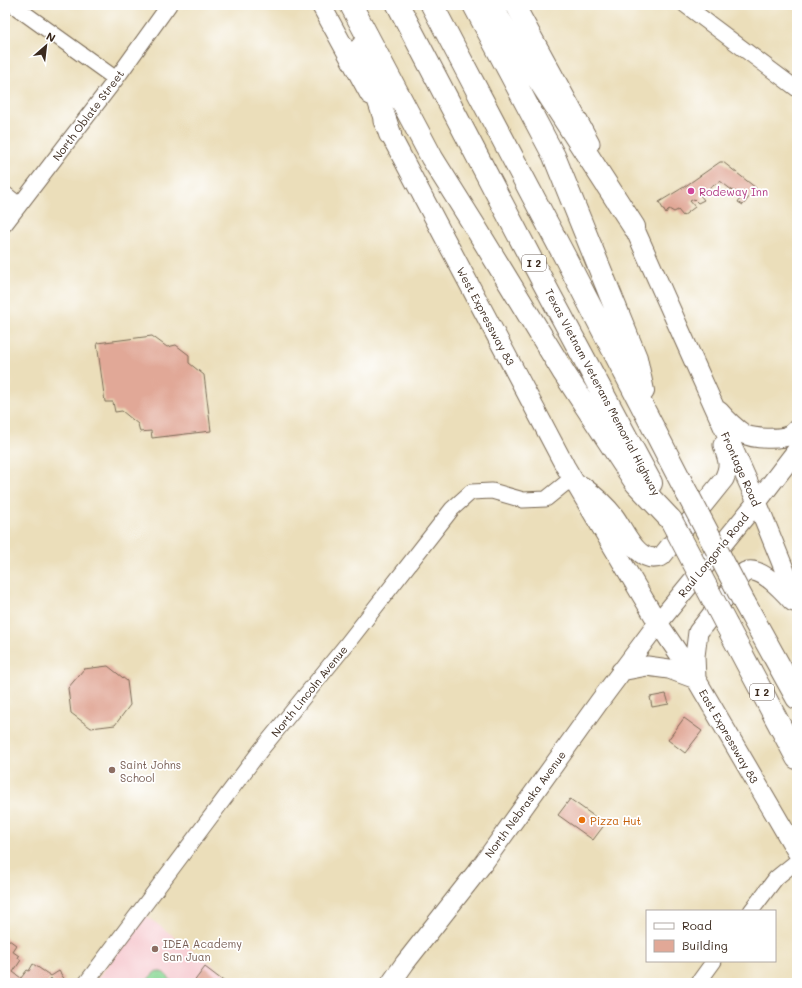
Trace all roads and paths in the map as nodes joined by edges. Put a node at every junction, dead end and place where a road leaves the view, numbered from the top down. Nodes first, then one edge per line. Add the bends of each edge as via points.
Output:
1 (13, 5) edge
2 (169, 5) edge
3 (321, 5) edge
4 (347, 5) edge
5 (351, 5) edge
6 (398, 5) edge
7 (432, 5) edge
8 (474, 5) edge
9 (490, 5) edge
10 (515, 5) edge
11 (685, 5) edge
12 (116, 79) junction
13 (797, 89) edge
14 (390, 134) junction
15 (5, 194) edge
16 (19, 205) junction
17 (5, 224) edge
18 (634, 227) junction
19 (712, 404) junction
20 (648, 417) junction
21 (797, 429) edge
22 (797, 450) edge
23 (572, 478) junction
24 (757, 502) junction
25 (671, 520) junction
26 (797, 601) edge
27 (797, 606) edge
28 (658, 623) junction
29 (622, 671) junction
30 (696, 679) junction
31 (797, 698) edge
32 (765, 699) junction
33 (797, 758) edge
34 (797, 766) edge
35 (797, 852) edge
36 (797, 861) edge
37 (752, 910) edge
38 (713, 962) edge
39 (86, 983) edge
40 (391, 983) edge
41 (698, 983) edge

1 - 12 street
2 - 12 street, North Oblate Street
3 - 14 main road, West Expressway 83
4 - 14 highway
5 - 25 highway via 432,158 564,373 636,483
6 - 25 highway, Texas Vietnam Veterans Memorial Highway / I 2
7 - 20 highway, I 2
8 - 20 highway via 554,156 636,358
9 - 18 highway
10 - 18 main road
11 - 13 street
12 - 16 street, North Oblate Street
14 - 23 main road, West Expressway 83
15 - 16 street
16 - 17 street, North Oblate Street
18 - 19 main road, Frontage Road
19 - 21 main road via 727,420 753,437 767,439 789,436
19 - 23 main road via 715,422 729,463 727,473 662,556 645,556 634,547 602,502
19 - 24 main road, Frontage Road
20 - 31 highway, I 2, bridge
22 - 24 main road, Raul Longoria Road
23 - 28 main road, West Expressway 83
23 - 39 street, North Lincoln Avenue via 546,499 523,500 492,491 470,492 452,509 260,752
24 - 26 main road, Frontage Road
24 - 28 main road, Raul Longoria Road
25 - 32 highway, Texas Vietnam Veterans Memorial Highway / I 2, bridge
27 - 30 main road via 781,588 763,575 747,571 698,632
28 - 29 main road, North Nebraska Avenue
28 - 30 main road, East Expressway 83
29 - 30 main road via 647,666 669,668
29 - 40 main road, North Nebraska Avenue via 482,865
30 - 35 main road, East Expressway 83
32 - 33 highway, Texas Vietnam Veterans Memorial Highway / I 2
32 - 34 highway
36 - 37 street via 776,878
38 - 41 street

